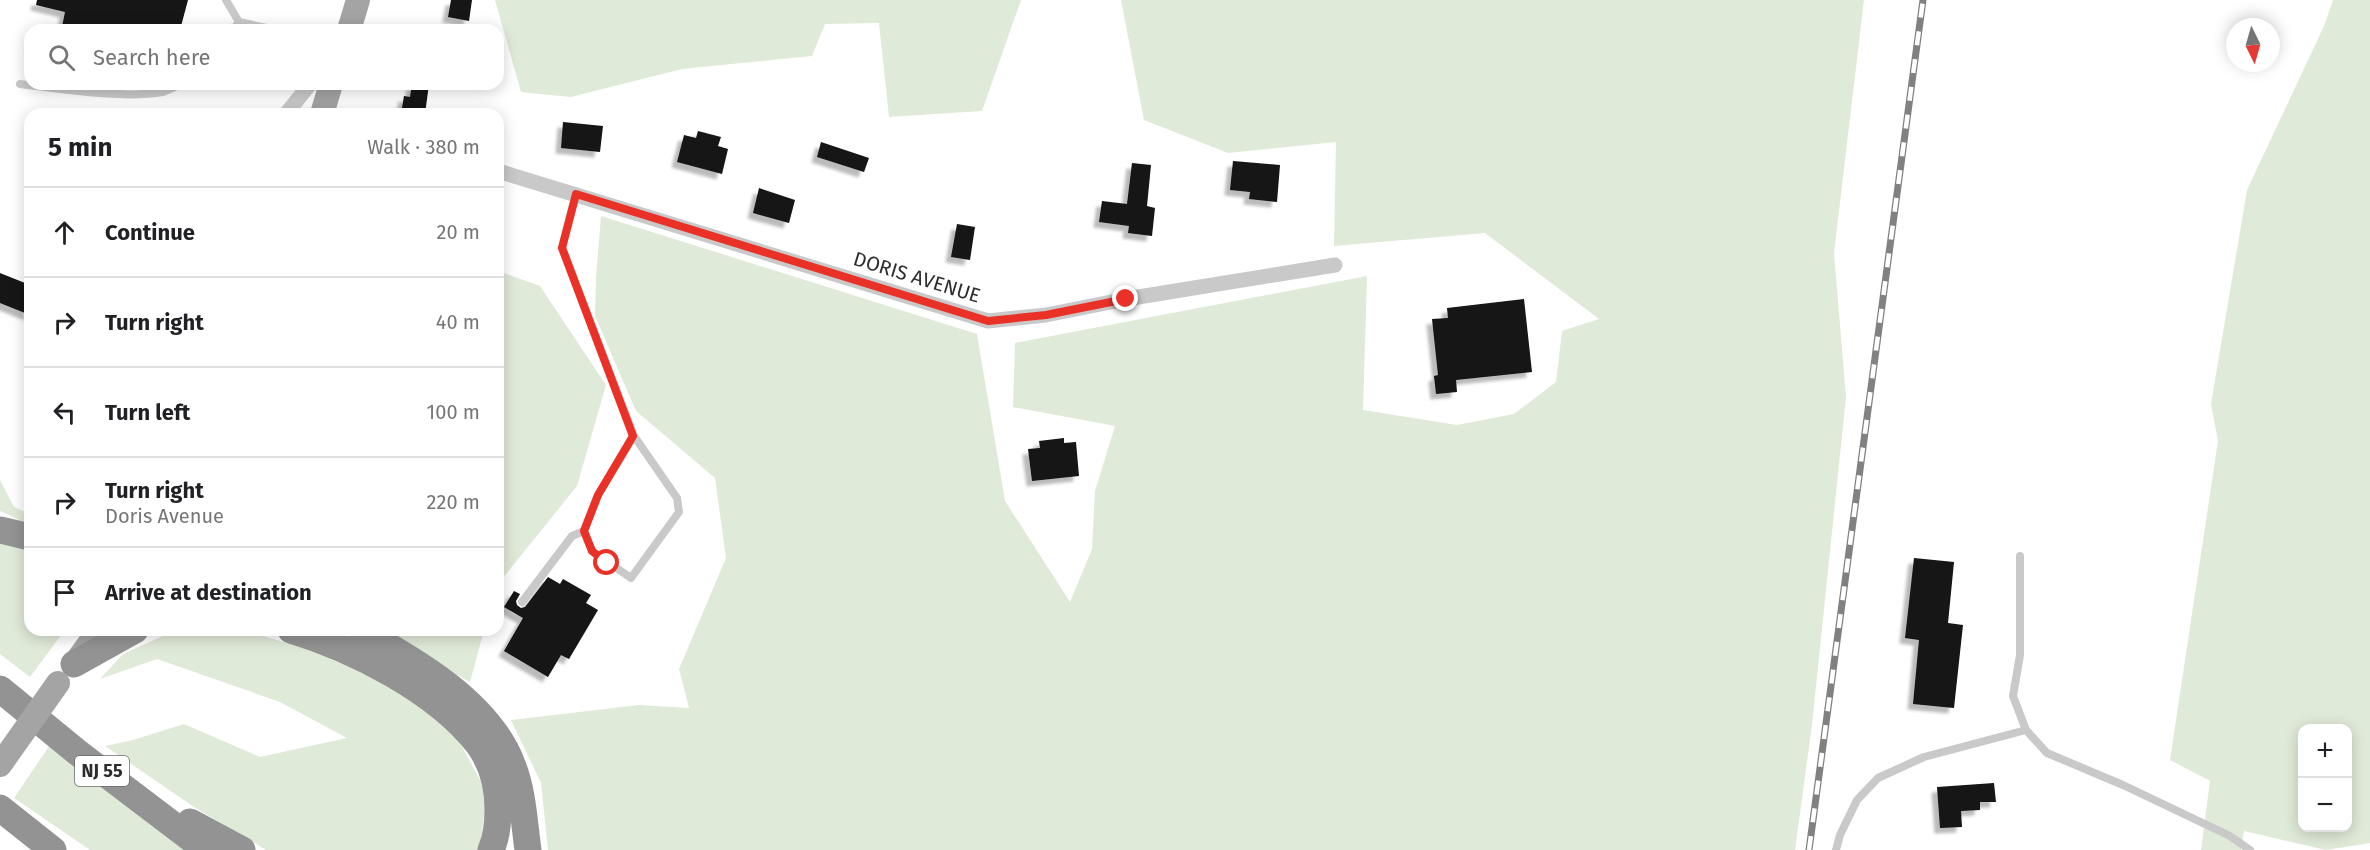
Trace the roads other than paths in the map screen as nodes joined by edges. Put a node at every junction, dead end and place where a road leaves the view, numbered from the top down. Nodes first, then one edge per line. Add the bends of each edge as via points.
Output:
1 (226, 0) edge
2 (358, 0) edge
3 (239, 22) joint
4 (248, 24) edge
5 (351, 24) edge
6 (20, 84) dead end
7 (24, 84) edge
8 (70, 90) edge
9 (169, 90) edge
10 (305, 90) edge
11 (329, 90) edge
12 (291, 108) edge
13 (324, 108) edge
14 (504, 173) edge
15 (576, 194) junction
16 (1335, 265) dead end
17 (633, 436) junction
18 (0, 530) edge
19 (584, 531) junction
20 (24, 536) edge
21 (2020, 556) dead end
22 (522, 602) dead end
23 (94, 636) edge
24 (126, 636) edge
25 (307, 636) edge
26 (370, 636) edge
27 (66, 674) junction
28 (0, 689) edge
29 (2026, 730) junction
30 (0, 765) edge
31 (118, 784) junction
32 (0, 808) edge
33 (53, 850) edge
34 (207, 850) edge
35 (242, 850) edge
36 (491, 850) edge
37 (528, 850) edge
38 (1836, 850) edge
39 (2250, 850) edge

1 - 3 lane
2 - 5 main road
3 - 4 lane
6 - 7 lane
8 - 9 lane
10 - 12 street
11 - 13 main road
14 - 15 street, DORIS AVENUE
15 - 16 street, DORIS AVENUE via 988,321 1046,315
15 - 17 lane via 562,248
17 - 19 lane via 598,495
17 - 19 lane via 677,498 679,512 631,578 592,551
18 - 20 highway
19 - 22 lane via 572,536
21 - 29 lane via 2020,655 2013,696
23 - 27 main road
24 - 27 highway
25 - 36 highway via 364,658 410,684 448,714 477,744 492,772 498,802
26 - 37 highway via 446,684 494,730 518,779
27 - 30 main road, bridge
28 - 31 highway, NJ 55
29 - 38 lane via 1924,757 1878,778 1857,800
29 - 39 lane via 2047,753 2230,836
31 - 34 highway, NJ 55
31 - 35 highway
32 - 33 highway

